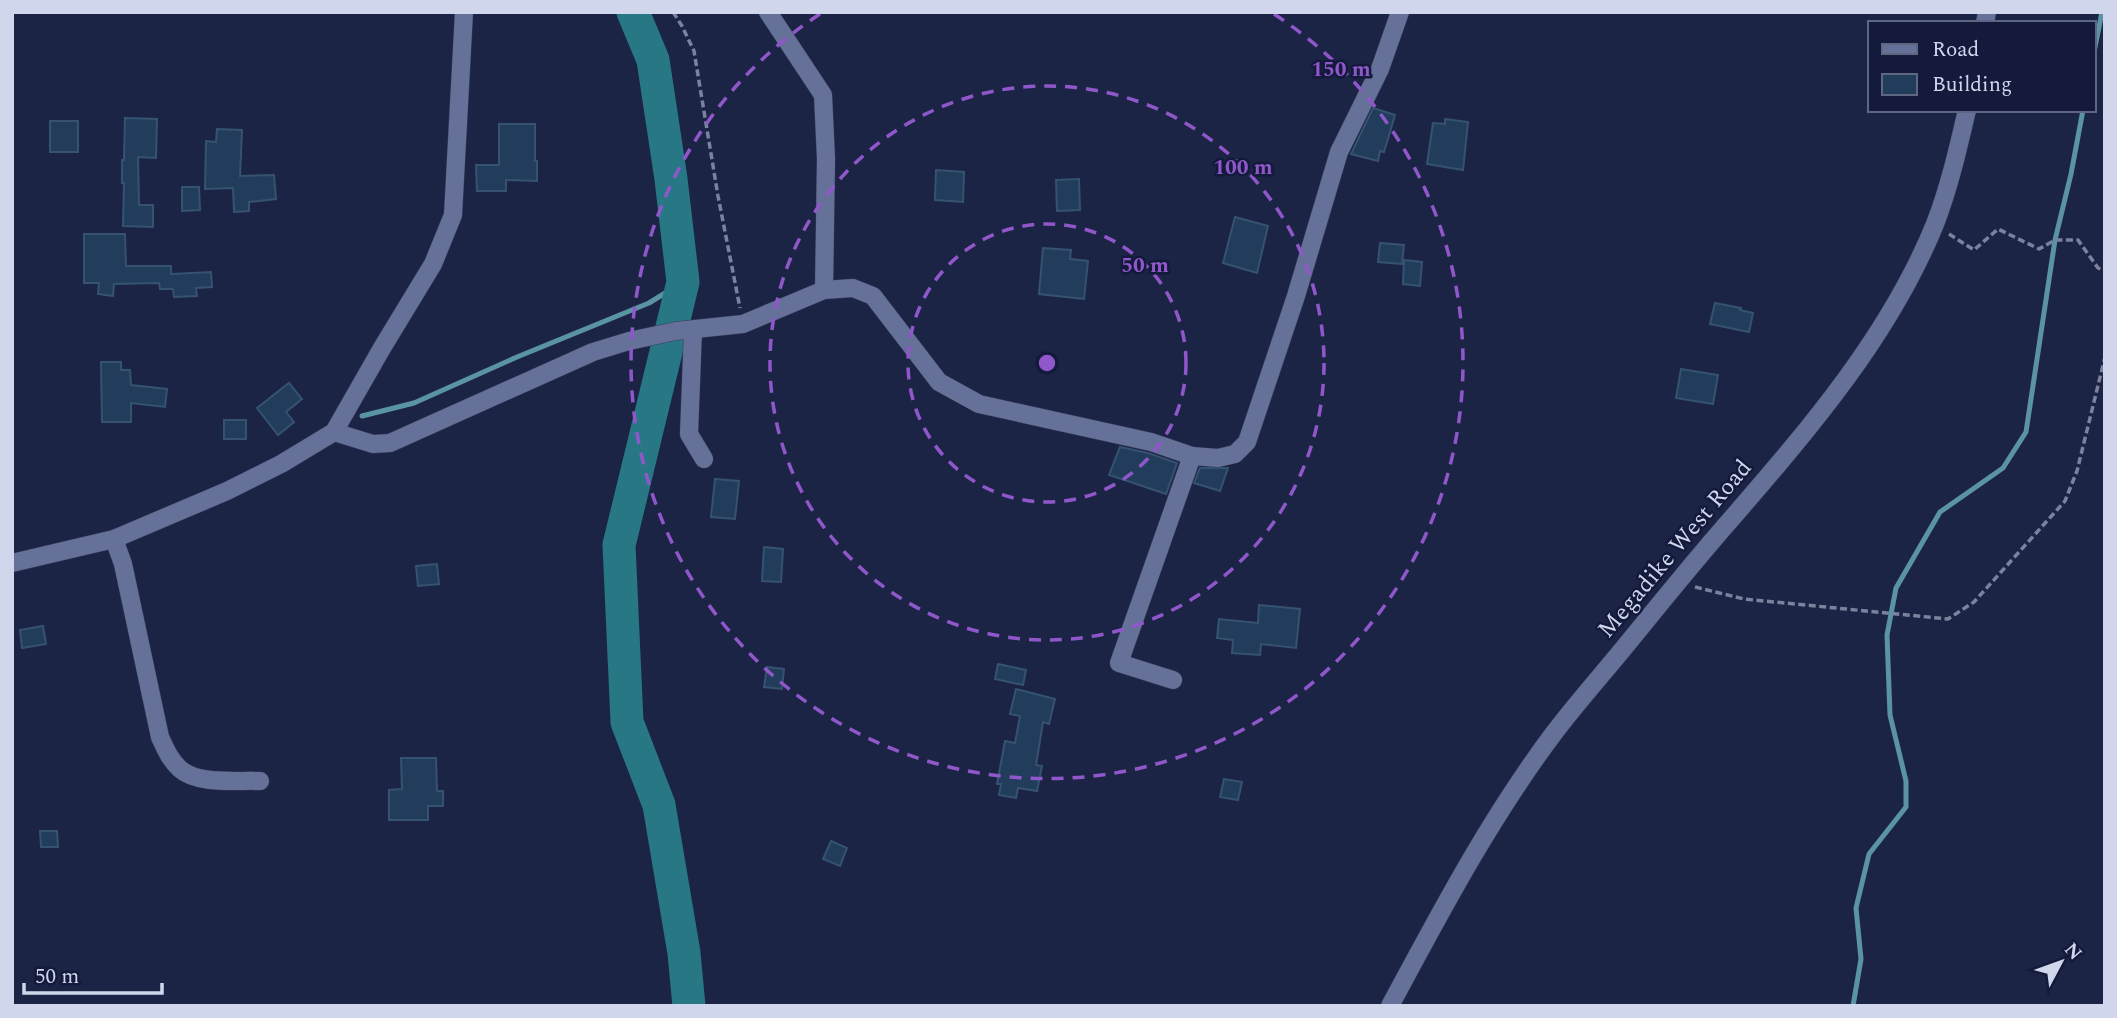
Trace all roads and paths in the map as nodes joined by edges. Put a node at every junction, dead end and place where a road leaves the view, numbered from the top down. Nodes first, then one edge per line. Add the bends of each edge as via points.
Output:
1 (464, 12) edge
2 (673, 12) edge
3 (768, 12) edge
4 (1400, 12) edge
5 (1966, 112) edge
6 (1935, 224) junction
7 (2105, 271) edge
8 (824, 290) junction
9 (743, 324) junction
10 (685, 330) junction
11 (2105, 357) edge
12 (334, 432) junction
13 (1192, 456) junction
14 (704, 459) dead end
15 (114, 539) junction
16 (12, 563) edge
17 (1676, 583) junction
18 (1173, 680) dead end
19 (260, 781) dead end
20 (1390, 1006) edge

1 - 12 street via 453,215 433,264
2 - 9 path via 694,51
3 - 8 street via 823,95
4 - 13 street via 1380,69 1339,152 1247,442 1235,454
5 - 6 street, Megadike West Road
6 - 7 path via 1974,250 1998,229 2039,249 2055,240 2078,240
6 - 17 street, Megadike West Road via 1895,303 1856,365 1796,445
8 - 9 street
8 - 13 street via 853,288 873,296 939,382 979,404 1151,442
9 - 10 street
10 - 12 street via 593,352 390,443 373,444
10 - 14 street via 689,434
11 - 17 path via 2077,471 2065,501 1974,603 1948,619 1744,599
12 - 15 street via 228,491
13 - 18 street via 1119,663
15 - 16 street
15 - 19 street via 159,737 170,757 197,779
17 - 20 street, Megadike West Road via 1530,766 1452,891

